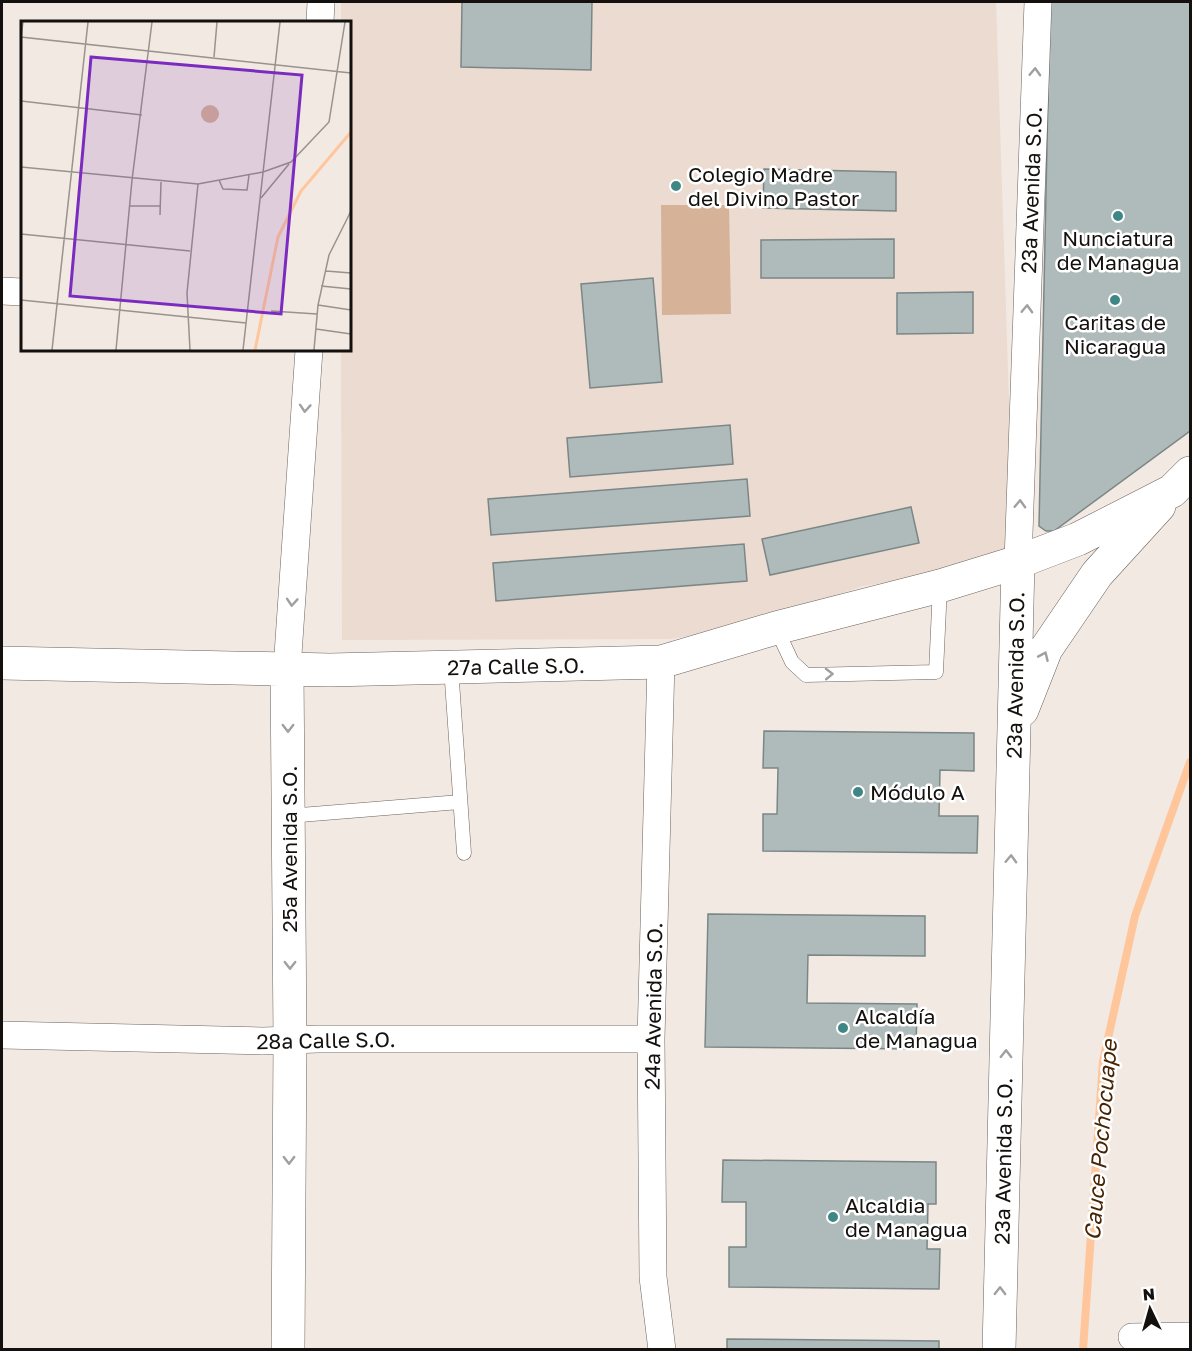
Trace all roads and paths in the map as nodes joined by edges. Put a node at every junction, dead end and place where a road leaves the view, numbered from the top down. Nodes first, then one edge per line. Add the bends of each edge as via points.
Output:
1 (321, 2) edge
2 (1038, 2) edge
3 (321, 21) edge
4 (2, 291) edge
5 (21, 292) edge
6 (309, 351) edge
7 (1181, 482) edge
8 (1018, 562) junction
9 (940, 586) junction
10 (776, 628) junction
11 (661, 662) junction
12 (2, 663) edge
13 (452, 667) junction
14 (287, 669) junction
15 (1014, 730) junction
16 (460, 802) junction
17 (288, 816) junction
18 (464, 853) dead end
19 (2, 1035) edge
20 (651, 1039) junction
21 (290, 1040) junction
22 (1191, 1336) edge
23 (1132, 1337) dead end
24 (288, 1350) edge
25 (662, 1350) edge
26 (999, 1350) edge

1 - 3 street
8 -> 2 street, 23a Avenida S.O.
4 - 5 street
6 -> 14 street, 25a Avenida S.O.
7 - 8 street, 27a Calle S.O. via 1078,539
15 -> 7 street via 1046,649 1097,574
8 - 9 street, 27a Calle S.O.
8 - 15 street, 23a Avenida S.O.
9 - 10 street, 27a Calle S.O.
10 -> 9 lane via 792,662 806,675 936,672
10 - 11 street, 27a Calle S.O.
11 - 13 street, 27a Calle S.O.
11 - 20 street, 24a Avenida S.O.
12 - 14 street, 27a Calle S.O.
13 - 14 street, 27a Calle S.O.
13 - 16 lane
14 -> 17 street, 25a Avenida S.O.
26 -> 15 street, 23a Avenida S.O.
16 - 17 lane
16 - 18 lane
17 -> 21 street, 25a Avenida S.O.
19 - 21 street, 28a Calle S.O.
20 - 21 street, 28a Calle S.O.
20 - 25 street, 24a Avenida S.O. via 653,1277
21 -> 24 street, 25a Avenida S.O.
22 - 23 street

